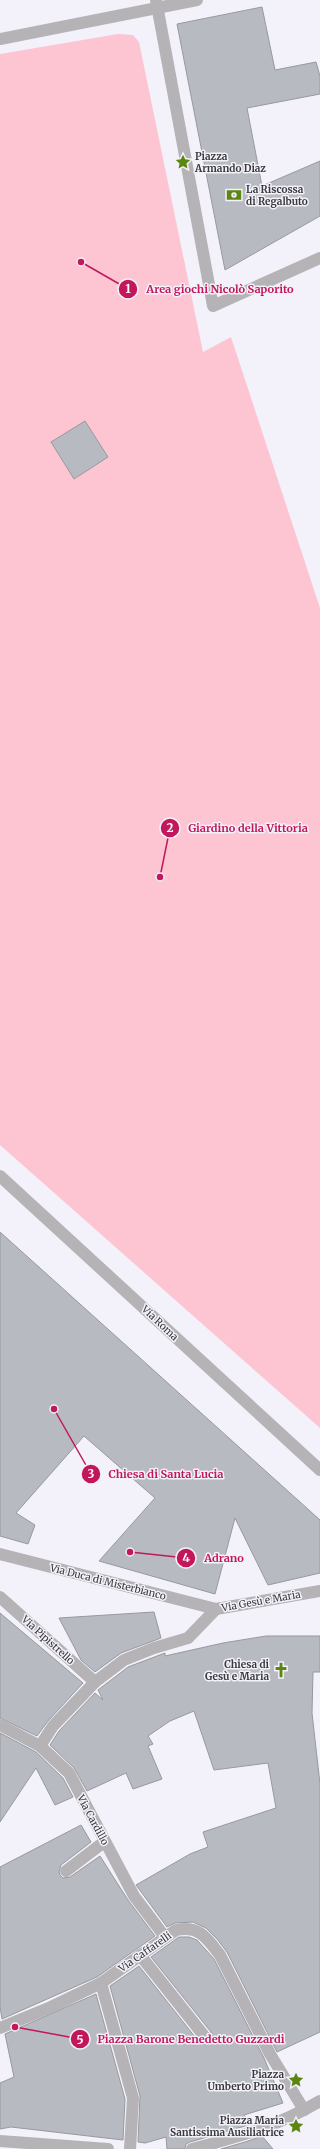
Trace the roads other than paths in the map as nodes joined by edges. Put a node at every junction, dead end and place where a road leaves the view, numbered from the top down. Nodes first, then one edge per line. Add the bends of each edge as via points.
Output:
1 (197, 0) edge
2 (157, 4) edge
3 (0, 38) edge
4 (320, 258) edge
5 (0, 1176) edge
6 (320, 1470) edge
7 (0, 1554) edge
8 (320, 1591) edge
9 (0, 1598) edge
10 (216, 1609) junction
11 (96, 1682) junction
12 (0, 1725) edge
13 (40, 1746) junction
14 (104, 1842) junction
15 (66, 1870) dead end
16 (165, 1937) junction
17 (140, 1955) junction
18 (101, 1983) junction
19 (0, 2028) edge
20 (205, 2037) dead end
21 (320, 2102) edge
22 (304, 2110) junction
23 (0, 2140) edge
24 (108, 2149) edge
25 (130, 2149) edge
26 (192, 2149) edge

1 - 2 street via 173,5
2 - 3 street
2 - 4 street via 213,306
5 - 6 street, Via Roma
7 - 10 street, Via Duca di Misterbianco
8 - 10 street, Via Gesù e Maria
9 - 11 street, Via Pipistrello
10 - 11 street, Via Gesù e Maria via 188,1638 124,1660
11 - 13 street, Via Gesù e Maria via 53,1726
12 - 13 street, Via Cardillo
13 - 14 street, Via Cardillo via 69,1773
14 - 15 street
14 - 16 street, Via Cardillo via 134,1896
16 - 17 street, Via Caffarelli
16 - 22 street, Via Caffarelli via 187,1927 198,1931 210,1942 220,1955 270,2054
17 - 18 street, Via Caffarelli
17 - 20 street
18 - 19 street, Via Caffarelli
18 - 25 street via 133,2098
21 - 22 street
22 - 26 street via 260,2131
23 - 24 street

